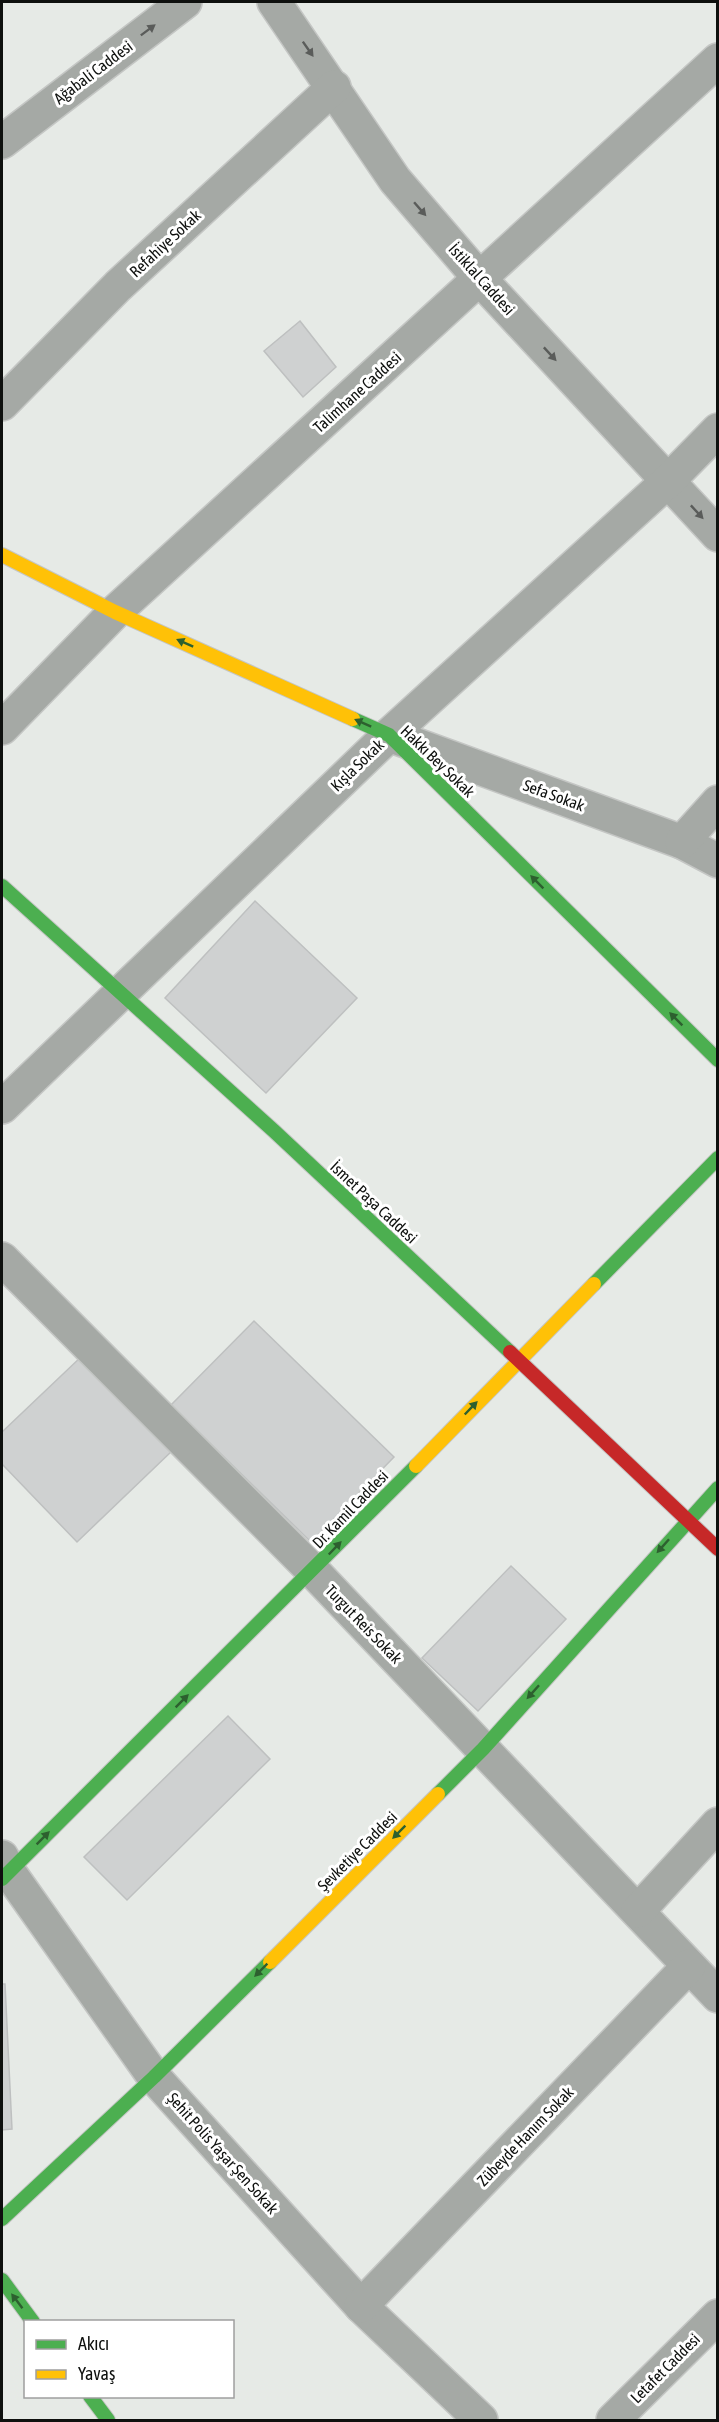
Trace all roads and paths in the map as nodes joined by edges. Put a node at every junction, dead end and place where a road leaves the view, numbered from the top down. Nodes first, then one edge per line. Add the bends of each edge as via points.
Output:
1 (185, 2) edge
2 (274, 2) edge
3 (717, 60) edge
4 (334, 87) junction
5 (2, 142) edge
6 (480, 280) junction
7 (2, 404) edge
8 (717, 430) edge
9 (668, 481) junction
10 (717, 535) edge
11 (2, 555) edge
12 (115, 612) junction
13 (2, 728) edge
14 (389, 735) junction
15 (717, 802) edge
16 (682, 842) junction
17 (717, 861) edge
18 (2, 886) edge
19 (121, 991) junction
20 (717, 1060) edge
21 (2, 1107) edge
22 (717, 1158) edge
23 (2, 1259) edge
24 (519, 1359) junction
25 (717, 1488) edge
26 (687, 1519) junction
27 (717, 1549) edge
28 (313, 1571) junction
29 (483, 1749) junction
30 (717, 1824) edge
31 (4, 1869) edge
32 (638, 1911) junction
33 (689, 1966) junction
34 (717, 1996) edge
35 (154, 2077) junction
36 (2, 2220) edge
37 (2, 2280) edge
38 (361, 2306) junction
39 (717, 2316) edge
40 (32, 2320) edge
41 (91, 2398) edge
42 (108, 2421) edge
43 (481, 2421) edge
44 (613, 2421) edge

5 -> 1 street, Ağabali Caddesi
2 -> 4 street, İstiklal Caddesi
3 - 6 street, Talimhane Caddesi
4 -> 6 street, İstiklal Caddesi via 395,180
4 - 7 street, Refahiye Sokak via 118,286
6 -> 9 street, İstiklal Caddesi
6 - 12 street, Talimhane Caddesi
8 - 9 street, Kışla Sokak
9 -> 10 street, İstiklal Caddesi
9 - 14 street, Kışla Sokak
11 - 12 main road, Hakkı Bey Sokak
12 - 13 street, Talimhane Caddesi
14 -> 12 main road, Hakkı Bey Sokak
14 - 16 street, Sefa Sokak
14 - 19 street, Kışla Sokak
20 -> 14 main road, Hakkı Bey Sokak
15 - 16 street
16 - 17 street, Sefa Sokak
18 - 19 main road, İsmet Paşa Caddesi
19 - 21 street, Kışla Sokak
19 - 24 main road, İsmet Paşa Caddesi
22 - 24 main road, Dr. Kamil Caddesi
23 - 28 street, Turgut Reis Sokak
24 - 26 main road, İsmet Paşa Caddesi
28 -> 24 main road, Dr. Kamil Caddesi
25 - 26 main road, Şevketiye Caddesi
26 - 27 main road, İsmet Paşa Caddesi
26 -> 29 main road, Şevketiye Caddesi
28 - 29 street, Turgut Reis Sokak
31 -> 28 main road, Dr. Kamil Caddesi
29 - 32 street, Turgut Reis Sokak
29 -> 35 main road, Şevketiye Caddesi
30 - 32 street
31 - 35 street, Şehit Polis Yaşar Şen Sokak
32 - 33 street, Turgut Reis Sokak
33 - 34 street, Turgut Reis Sokak
33 - 38 street, Zübeyde Hanım Sokak
35 - 36 main road, Şevketiye Caddesi
35 - 38 street, Şehit Polis Yaşar Şen Sokak
40 -> 37 main road
38 - 43 street, Şehit Polis Yaşar Şen Sokak
39 - 44 street, Letafet Caddesi
41 - 42 main road

